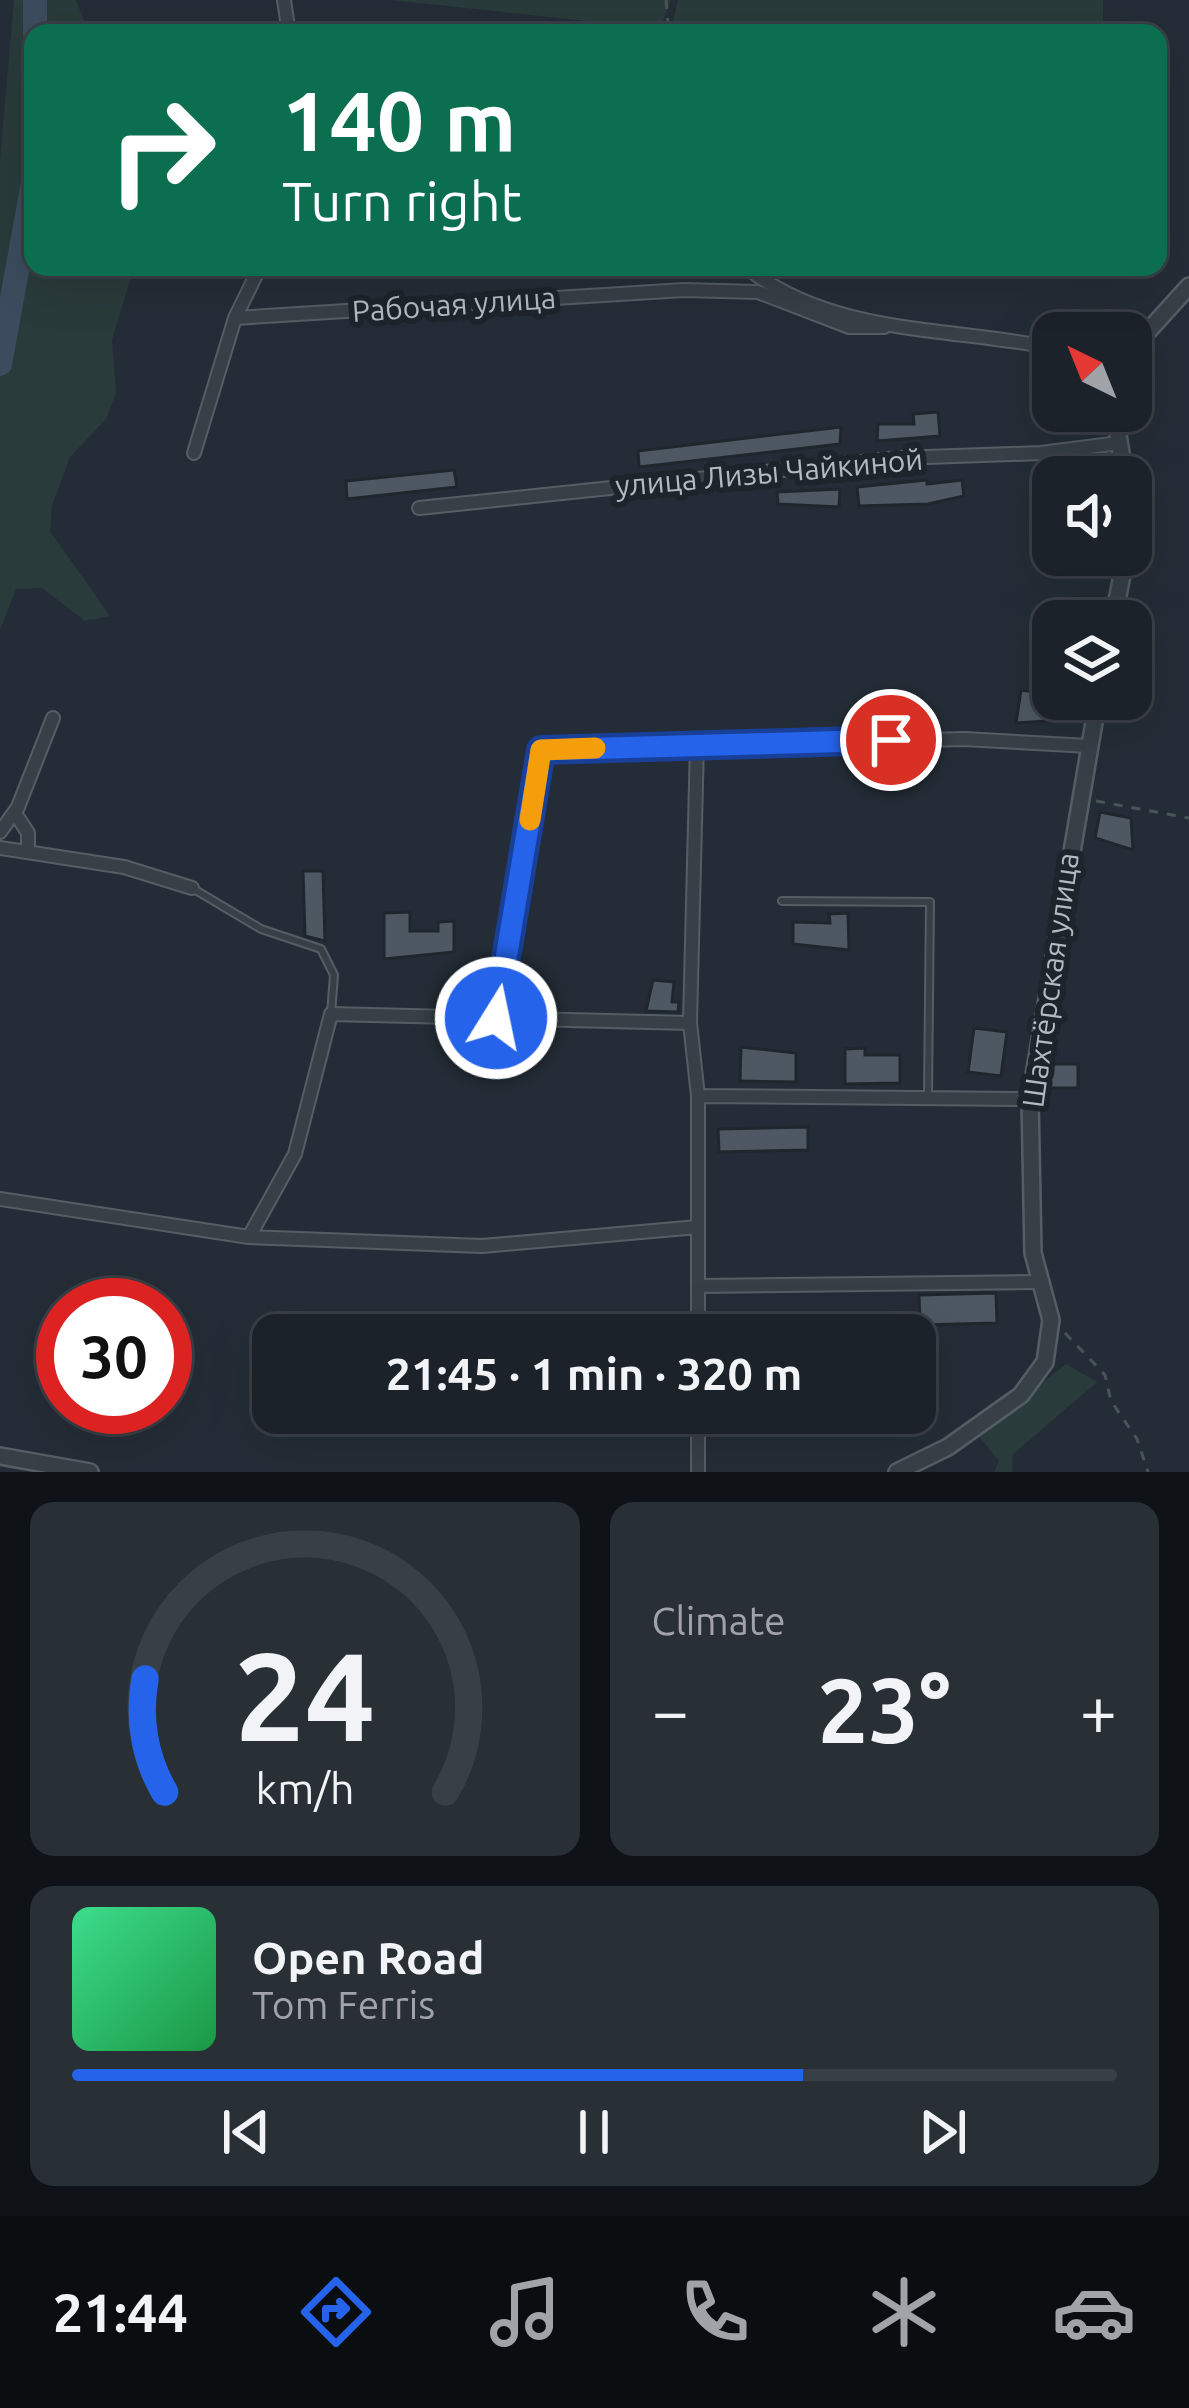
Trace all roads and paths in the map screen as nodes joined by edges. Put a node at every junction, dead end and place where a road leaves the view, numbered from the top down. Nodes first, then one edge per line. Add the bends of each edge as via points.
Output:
1 (256, 276) edge
2 (760, 276) edge
3 (1189, 286) edge
4 (235, 318) junction
5 (884, 326) junction
6 (1152, 327) edge
7 (1032, 345) edge
8 (1117, 432) edge
9 (1119, 443) junction
10 (194, 453) dead end
11 (1121, 456) edge
12 (419, 508) dead end
13 (53, 718) dead end
14 (1094, 720) edge
15 (697, 744) junction
16 (1089, 746) junction
17 (1078, 798) junction
18 (14, 813) junction
19 (1189, 818) edge
20 (0, 832) edge
21 (0, 848) edge
22 (28, 850) junction
23 (192, 888) joint
24 (782, 901) dead end
25 (331, 1014) junction
26 (496, 1018) junction
27 (690, 1024) junction
28 (698, 1096) junction
29 (928, 1098) junction
30 (1030, 1099) junction
31 (0, 1199) edge
32 (698, 1227) junction
33 (249, 1237) junction
34 (1040, 1282) junction
35 (698, 1286) junction
36 (698, 1314) edge
37 (1051, 1320) junction
38 (698, 1434) edge
39 (0, 1456) edge
40 (90, 1472) edge
41 (698, 1472) edge
42 (897, 1472) edge
43 (1148, 1472) edge

1 - 4 street
2 - 5 street
3 - 6 street
4 - 5 street, Рабочая улица via 684,290 758,292 849,326
4 - 10 street
5 - 7 street
8 - 9 street
9 - 11 street
9 - 12 street, улица Лизы Чайкиной
13 - 18 street
14 - 16 street, Шахтёрская улица
15 - 16 street
15 - 26 street via 541,750
15 - 27 street
16 - 17 street, Шахтёрская улица
17 - 19 path
17 - 30 street, Шахтёрская улица
18 - 20 street
18 - 22 street via 28,832
21 - 22 street
22 - 23 street
23 - 25 lane via 261,929 321,949 334,975
24 - 29 lane via 931,902
25 - 26 street
25 - 33 street via 301,1136
26 - 27 street
27 - 28 street
28 - 29 street
28 - 32 street
29 - 30 street
30 - 34 street, Шахтёрская улица
31 - 33 street
32 - 33 street via 482,1246
32 - 35 street
34 - 35 street
34 - 37 street, Шахтёрская улица
35 - 36 street
37 - 42 street via 1045,1362 1021,1395
37 - 43 path via 1105,1376
38 - 41 street
39 - 40 street

